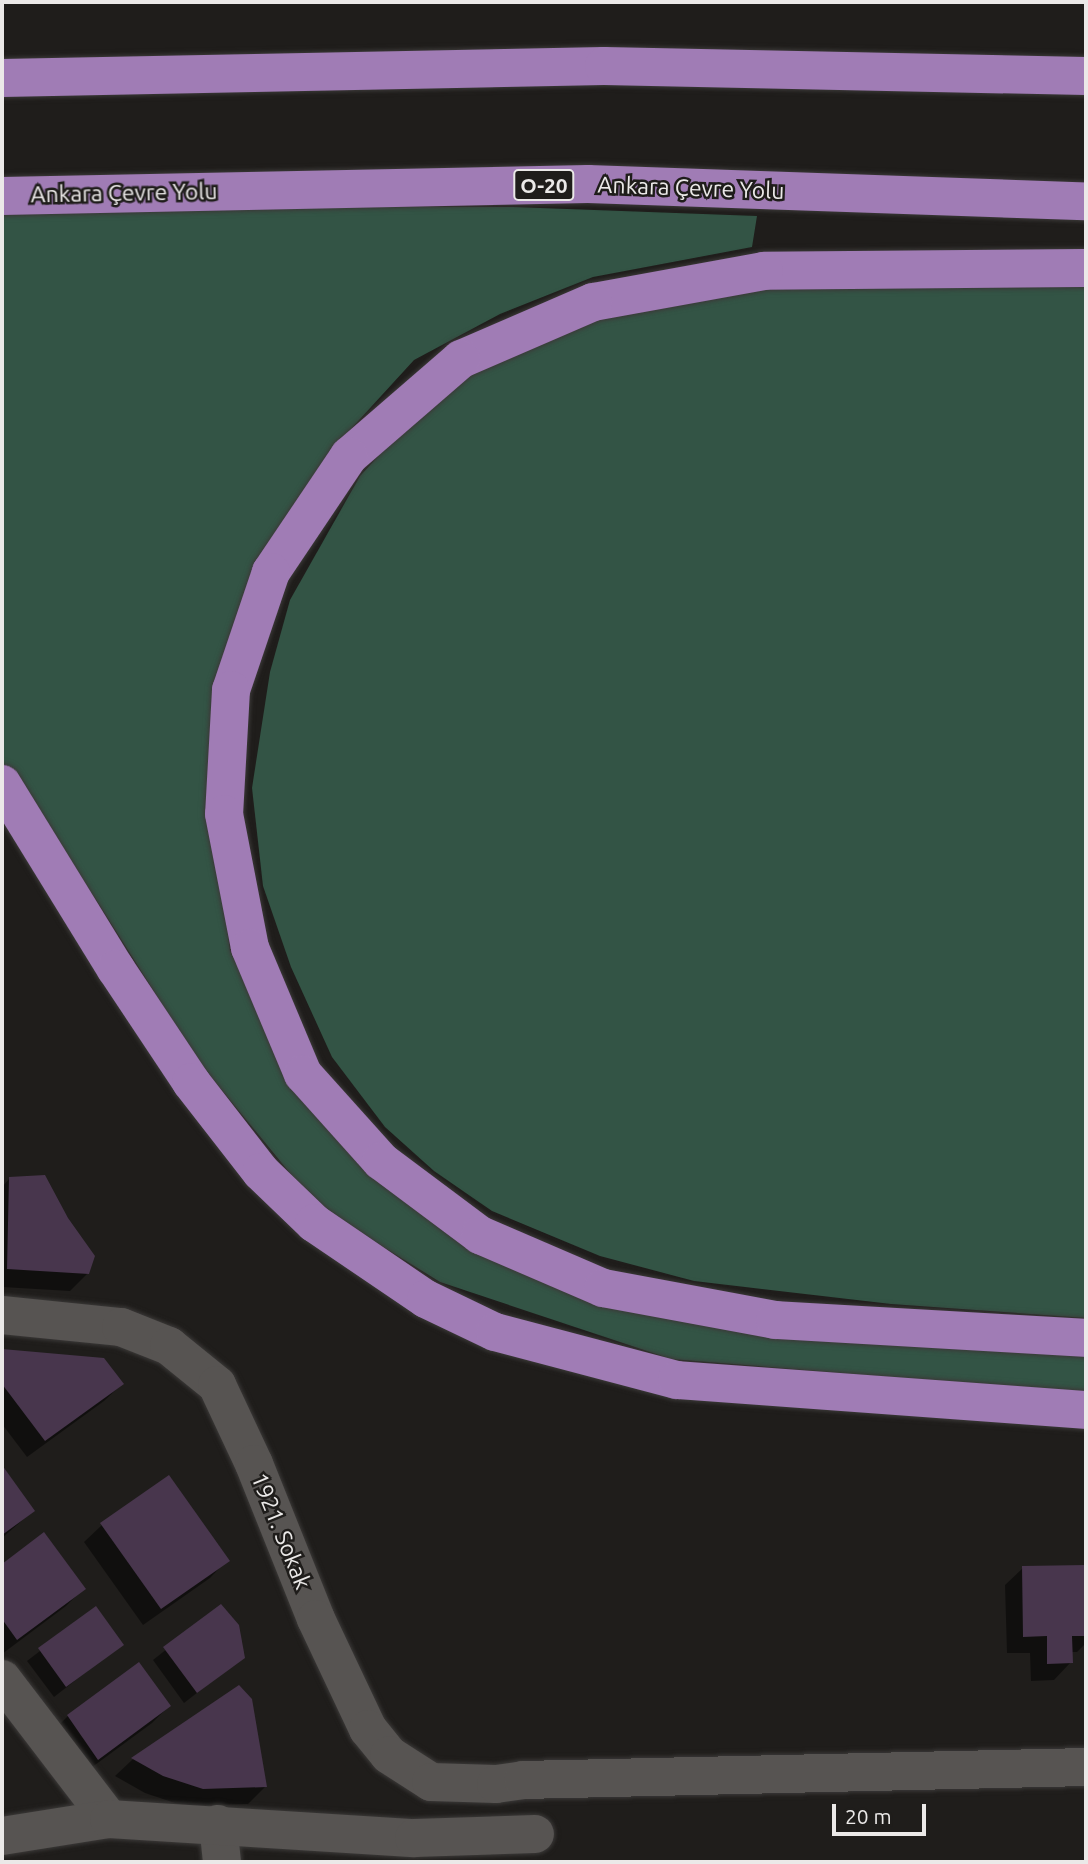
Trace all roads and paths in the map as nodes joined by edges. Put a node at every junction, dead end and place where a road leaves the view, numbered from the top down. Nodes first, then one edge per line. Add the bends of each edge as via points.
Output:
1 (1086, 76) edge
2 (2, 78) edge
3 (2, 195) edge
4 (1086, 201) edge
5 (1086, 268) edge
6 (2, 784) edge
7 (2, 1315) edge
8 (1086, 1338) edge
9 (1086, 1410) edge
10 (2, 1679) edge
11 (1086, 1767) edge
12 (523, 1780) junction
13 (109, 1819) junction
14 (218, 1824) junction
15 (2, 1836) edge
16 (538, 1848) edge
17 (222, 1862) edge

1 - 2 highway via 604,66
3 - 4 highway, Ankara Çevre Yolu / O-20 via 588,184
5 - 8 highway via 764,271 593,302 461,359 349,456 271,572 231,690 224,814 250,948 303,1074 382,1161 480,1235 603,1288 775,1320
6 - 9 highway via 183,1071 261,1172 314,1223 426,1299 495,1332 677,1380
7 - 12 street, 1921. Sokak via 121,1327 169,1346 217,1385 368,1729 389,1755 431,1782
10 - 13 street
11 - 12 street, 1921. Sokak
12 - 16 street
13 - 14 street
13 - 15 street
14 - 16 street
14 - 17 street

